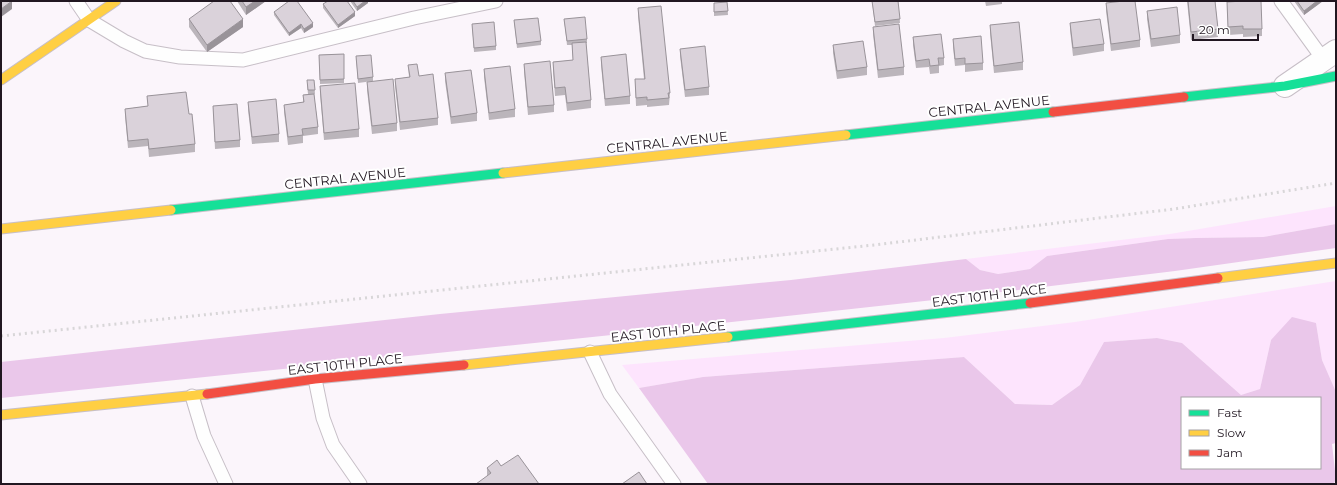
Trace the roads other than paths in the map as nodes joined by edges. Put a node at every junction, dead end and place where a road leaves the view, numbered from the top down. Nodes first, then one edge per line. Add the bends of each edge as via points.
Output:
1 (76, 1) edge
2 (116, 1) edge
3 (496, 1) edge
4 (1281, 1) edge
5 (89, 20) junction
6 (1332, 62) edge
7 (1, 80) edge
8 (1285, 86) joint
9 (1, 229) edge
10 (1336, 263) edge
11 (590, 352) junction
12 (315, 379) junction
13 (192, 396) junction
14 (1, 415) edge
15 (226, 484) edge
16 (360, 484) edge
17 (674, 484) edge

1 - 5 lane
2 - 5 street
3 - 5 lane via 414,18 243,60 180,57 145,51
4 - 6 lane
5 - 7 street
6 - 8 street
8 - 9 street, CENTRAL AVENUE
10 - 11 street, EAST 10TH PLACE via 999,307
11 - 12 street, EAST 10TH PLACE
11 - 17 lane via 610,394
12 - 13 street, EAST 10TH PLACE
12 - 16 lane via 323,418 333,445
13 - 14 street, EAST 10TH PLACE
13 - 15 lane via 204,436

